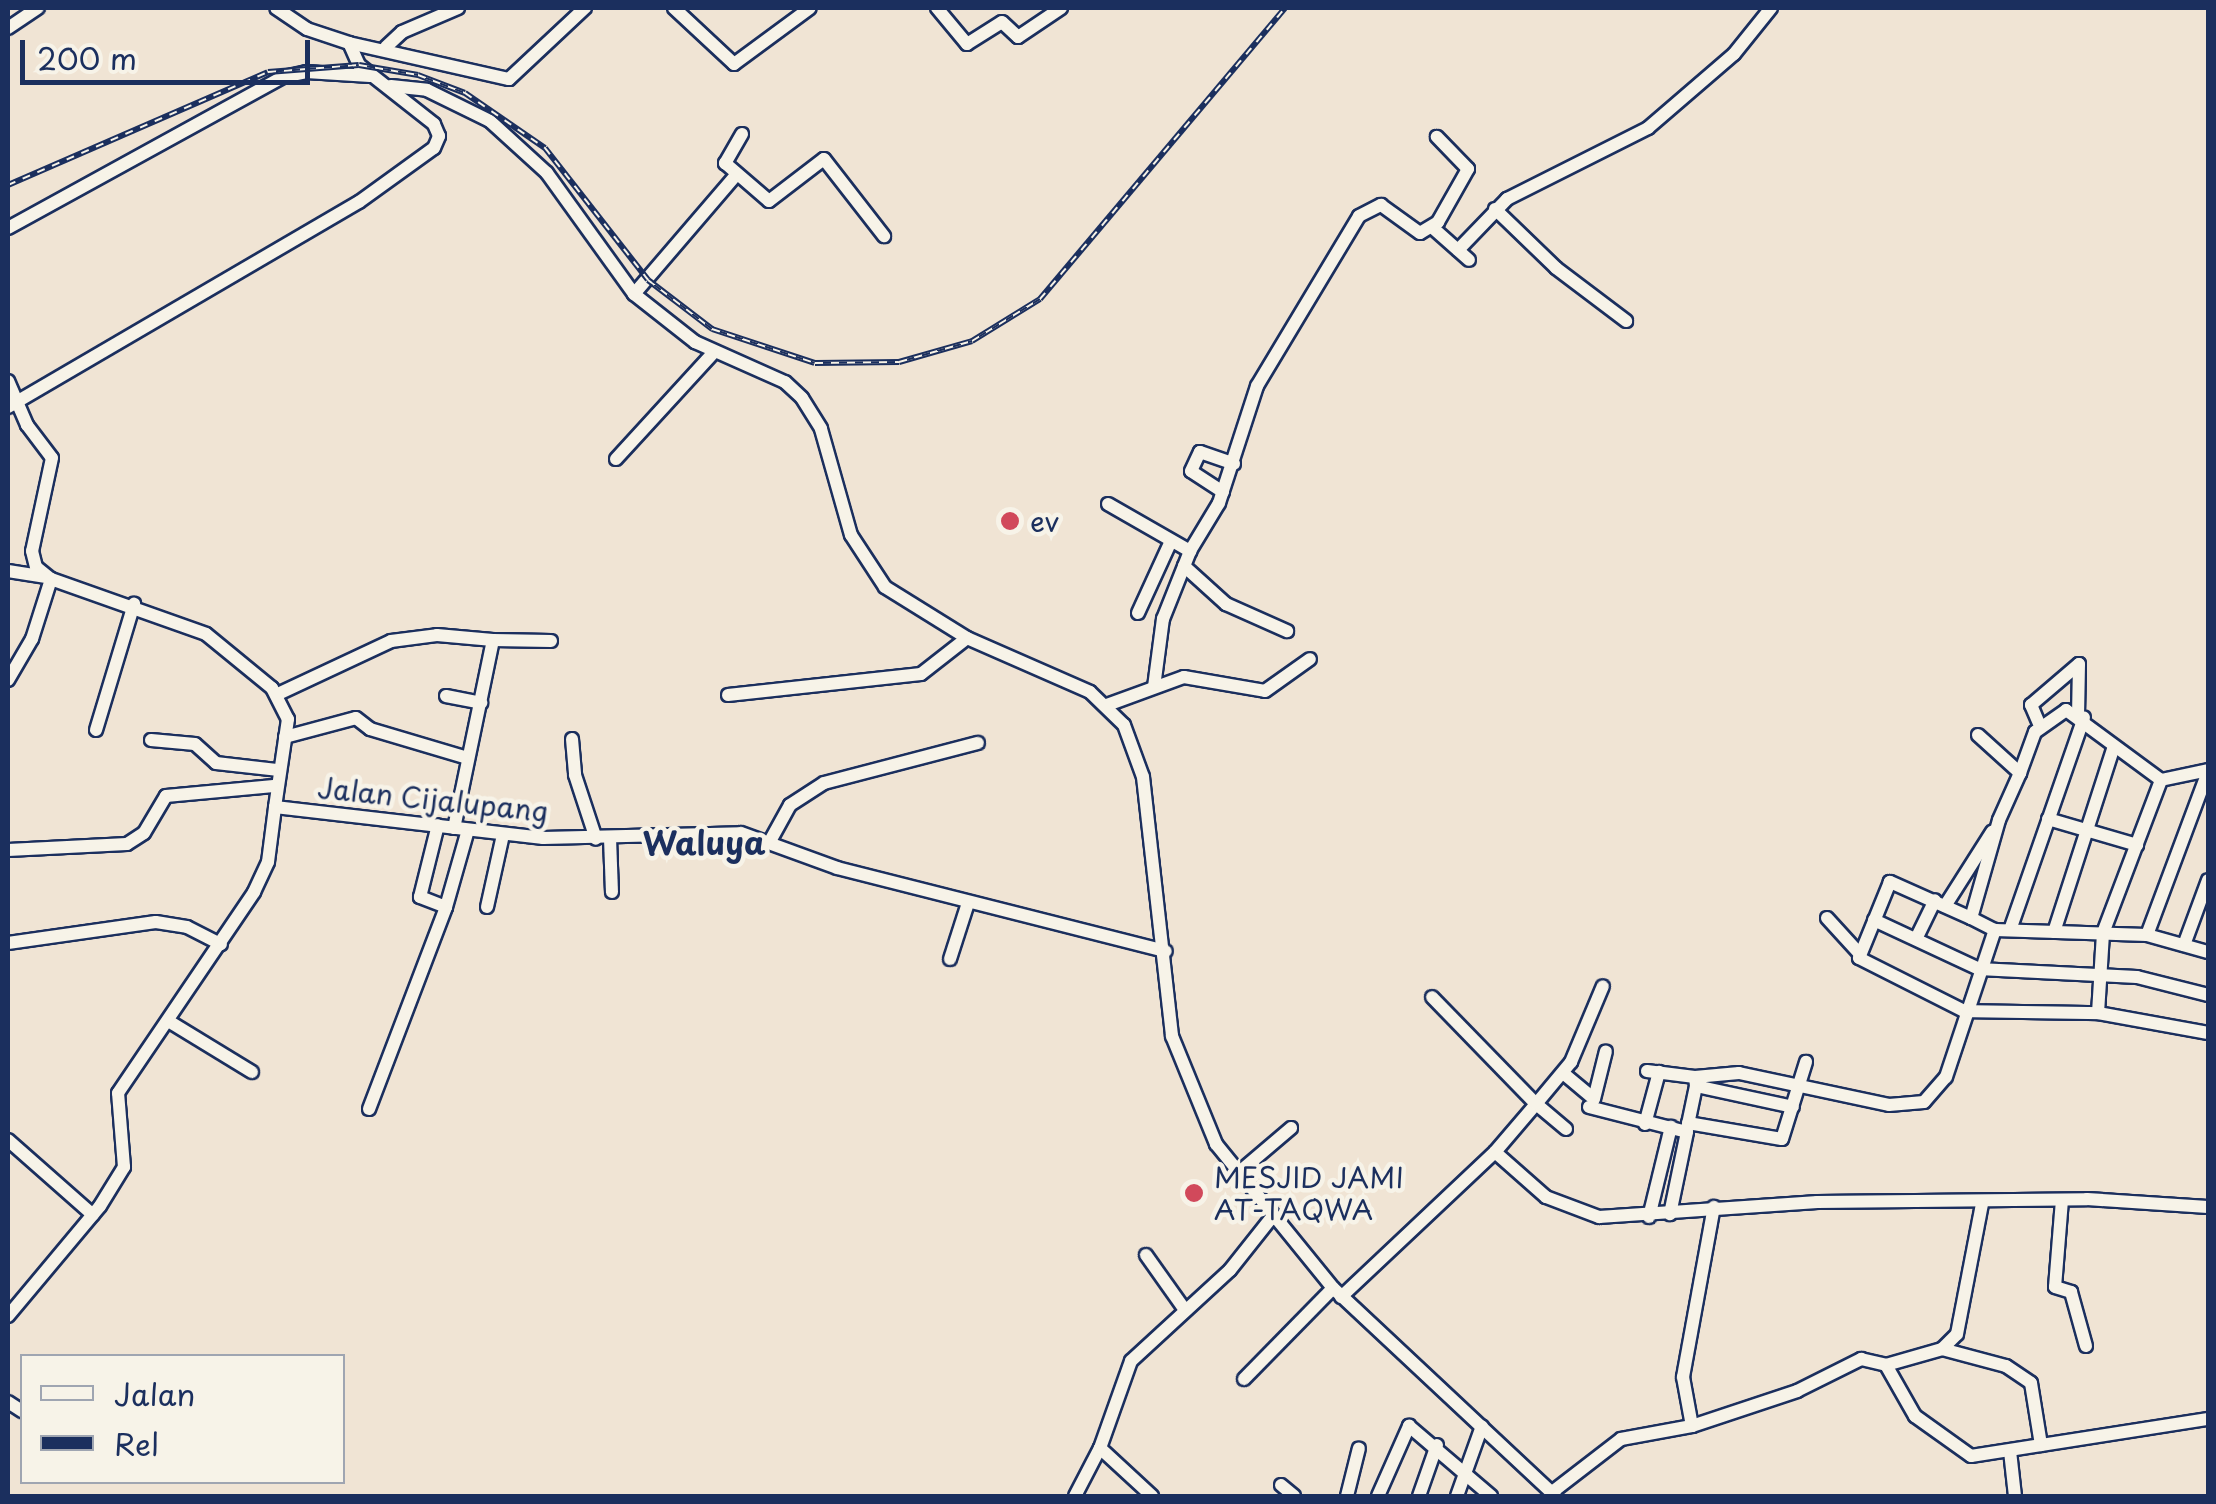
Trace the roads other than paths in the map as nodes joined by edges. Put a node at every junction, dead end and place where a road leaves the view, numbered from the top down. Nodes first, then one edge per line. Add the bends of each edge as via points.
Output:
1 (38, 8) edge
2 (276, 8) edge
3 (463, 8) edge
4 (585, 8) edge
5 (674, 8) edge
6 (810, 8) edge
7 (936, 8) edge
8 (1061, 8) edge
9 (1771, 8) edge
10 (8, 28) edge
11 (349, 42) junction
12 (386, 47) junction
13 (375, 77) junction
14 (390, 86) junction
15 (742, 134) dead end
16 (1437, 137) dead end
17 (737, 174) junction
18 (1495, 209) junction
19 (8, 228) edge
20 (1433, 228) junction
21 (884, 236) dead end
22 (634, 294) junction
23 (1626, 321) dead end
24 (714, 352) junction
25 (8, 381) edge
26 (12, 406) edge
27 (616, 459) dead end
28 (1234, 464) junction
29 (1224, 492) junction
30 (1108, 504) dead end
31 (1171, 541) junction
32 (1190, 550) junction
33 (1184, 566) junction
34 (8, 572) edge
35 (49, 578) junction
36 (134, 604) junction
37 (1138, 612) dead end
38 (1287, 631) dead end
39 (967, 638) junction
40 (493, 640) junction
41 (551, 641) dead end
42 (1310, 659) dead end
43 (8, 680) edge
44 (1154, 688) junction
45 (278, 694) junction
46 (728, 695) dead end
47 (446, 696) dead end
48 (481, 703) junction
49 (1107, 705) junction
50 (2081, 716) junction
51 (2040, 726) junction
52 (96, 730) dead end
53 (1978, 734) dead end
54 (285, 737) junction
55 (151, 740) dead end
56 (572, 740) dead end
57 (978, 743) dead end
58 (2114, 746) junction
59 (467, 758) junction
60 (277, 770) junction
61 (2208, 771) edge
62 (2020, 773) junction
63 (2161, 780) junction
64 (274, 786) junction
65 (275, 807) junction
66 (2048, 819) junction
67 (1999, 820) junction
68 (438, 825) junction
69 (461, 829) junction
70 (2087, 831) junction
71 (503, 834) junction
72 (604, 839) junction
73 (770, 844) junction
74 (2137, 845) junction
75 (8, 850) edge
76 (2208, 880) edge
77 (612, 892) dead end
78 (968, 902) junction
79 (1940, 903) junction
80 (446, 906) junction
81 (487, 907) dead end
82 (1826, 918) dead end
83 (1971, 918) junction
84 (1874, 920) junction
85 (1995, 930) junction
86 (2010, 930) junction
87 (2054, 932) junction
88 (2103, 933) junction
89 (2147, 935) junction
90 (1916, 939) junction
91 (8, 942) edge
92 (222, 944) junction
93 (2184, 945) junction
94 (1166, 951) junction
95 (1858, 952) junction
96 (2208, 952) edge
97 (950, 959) dead end
98 (1980, 969) junction
99 (2101, 974) junction
100 (1603, 986) dead end
101 (2208, 995) edge
102 (1432, 997) dead end
103 (1964, 1010) junction
104 (2098, 1013) junction
105 (170, 1022) junction
106 (2208, 1033) edge
107 (1606, 1050) dead end
108 (1806, 1062) dead end
109 (252, 1072) dead end
110 (1563, 1073) junction
111 (1695, 1082) junction
112 (1796, 1090) junction
113 (1536, 1104) junction
114 (1589, 1106) dead end
115 (1793, 1107) junction
116 (369, 1108) dead end
117 (1645, 1124) junction
118 (1670, 1127) junction
119 (1291, 1128) dead end
120 (1687, 1128) junction
121 (1566, 1129) dead end
122 (8, 1140) edge
123 (1495, 1152) junction
124 (1237, 1174) junction
125 (2062, 1200) junction
126 (1982, 1204) junction
127 (1714, 1207) junction
128 (2208, 1207) edge
129 (1670, 1214) junction
130 (93, 1215) junction
131 (1649, 1216) junction
132 (1272, 1217) junction
133 (1146, 1255) dead end
134 (1337, 1292) junction
135 (1185, 1310) junction
136 (8, 1315) edge
137 (2086, 1346) dead end
138 (1942, 1349) junction
139 (1886, 1365) junction
140 (1244, 1379) dead end
141 (2208, 1419) edge
142 (1482, 1426) junction
143 (1692, 1426) junction
144 (2041, 1444) junction
145 (1437, 1446) junction
146 (1100, 1448) junction
147 (1359, 1448) dead end
148 (2010, 1451) junction
149 (1466, 1472) junction
150 (1281, 1484) dead end
151 (1553, 1494) edge
152 (1075, 1496) edge
153 (1152, 1496) edge
154 (1294, 1496) edge
155 (1347, 1496) edge
156 (1378, 1496) edge
157 (1418, 1496) edge
158 (1457, 1496) edge
159 (1490, 1496) edge
160 (2015, 1496) edge

1 - 10 street
2 - 11 street via 307,30
3 - 12 street via 402,32
4 - 12 street via 509,79
5 - 6 street via 734,64
7 - 8 street via 967,44 1002,22 1018,37
9 - 18 street via 1734,54 1648,128
11 - 12 street
11 - 13 street via 351,55
13 - 14 street
13 - 19 street via 283,77
14 - 22 street via 427,90 472,108 525,148
14 - 26 street via 439,131 426,158
15 - 17 street via 725,161
16 - 20 street via 1468,168
17 - 21 street via 772,202 825,160
17 - 22 street
18 - 20 street via 1463,255
18 - 23 street via 1556,268
20 - 28 street via 1420,233 1381,205 1359,216 1257,386
22 - 24 street via 653,320
24 - 27 street
24 - 39 street via 785,382 810,406 837,502 877,579
25 - 26 street
26 - 35 street via 52,458 32,551
28 - 29 street
28 - 29 street via 1200,452 1190,471
29 - 32 street
30 - 31 street
31 - 32 street
31 - 37 street
32 - 33 street
33 - 38 street via 1226,604
33 - 44 street via 1163,620
34 - 35 street
35 - 36 street
35 - 43 street via 32,639
36 - 45 street via 220,643
36 - 52 street
39 - 46 street via 921,674
39 - 49 street
40 - 41 street
40 - 45 street via 392,640
40 - 48 street
42 - 44 street via 1265,691 1189,676
44 - 49 street
45 - 54 street via 287,711
47 - 48 street
48 - 59 street
49 - 94 street via 1129,735 1143,777
50 - 51 street via 2064,710
50 - 51 street via 2079,664 2031,705
50 - 58 street
50 - 66 street
51 - 62 street
53 - 62 street
54 - 59 street via 356,718 368,728
54 - 60 street
55 - 60 street via 195,744 216,764
56 - 72 street via 575,775
57 - 73 street via 824,783 790,805
58 - 63 street
58 - 70 street
59 - 69 street
60 - 64 street
61 - 63 street
61 - 89 street
62 - 67 street
63 - 74 street
64 - 65 street
64 - 75 street via 166,796 144,832 127,844
65 - 68 street, Jalan Cijalupang
65 - 92 street, Jalan Cijalupang via 262,878
66 - 70 street
66 - 86 street
67 - 79 street
67 - 83 street
68 - 69 street, Jalan Cijalupang
68 - 80 street via 420,897
69 - 71 street, Jalan Cijalupang
69 - 80 street
70 - 74 street
70 - 87 street
71 - 72 street, Jalan Cijalupang
71 - 81 street
72 - 73 street, Jalan Cijalupang via 702,830
72 - 77 street
73 - 78 street, Jalan Cijalupang
74 - 88 street
76 - 93 street
78 - 94 street, Jalan Cijalupang
78 - 97 street
79 - 83 street
79 - 84 street via 1890,882
79 - 90 street
80 - 116 street
82 - 95 street
83 - 85 street
84 - 90 street
84 - 95 street
85 - 86 street
85 - 98 street
86 - 87 street
87 - 88 street
88 - 89 street
88 - 99 street
89 - 93 street
90 - 98 street
91 - 92 street via 156,922 187,927
92 - 105 street, Jalan Cijalupang
93 - 96 street
94 - 124 street via 1176,1049 1212,1135
95 - 103 street via 1864,963
98 - 99 street
98 - 103 street
99 - 101 street
99 - 104 street
100 - 110 street
102 - 113 street
103 - 104 street
103 - 112 street via 1946,1077 1924,1102 1888,1106
104 - 106 street
105 - 109 street
105 - 130 street, Jalan Cijalupang via 118,1093 126,1160
107 - 110 street via 1594,1098
108 - 112 street
110 - 113 street
111 - 112 street via 1739,1072
111 - 115 street
111 - 117 street via 1653,1071
111 - 120 street
112 - 115 street
113 - 121 street
113 - 123 street
114 - 117 street
115 - 120 street via 1786,1134 1776,1141
117 - 118 street
118 - 120 street
118 - 131 street
119 - 124 street
120 - 129 street
122 - 130 street
123 - 131 street via 1568,1207 1598,1217
123 - 134 street
124 - 132 street
125 - 126 street
125 - 128 street
125 - 137 street via 2054,1287 2071,1292
126 - 127 street
126 - 138 street via 1961,1325
127 - 129 street
127 - 143 street via 1684,1377
129 - 131 street
130 - 136 street, Jalan Cijalupang
132 - 134 street
132 - 135 street via 1230,1270
133 - 135 street
134 - 140 street
134 - 142 street
135 - 146 street via 1131,1361
138 - 139 street
138 - 144 street via 2006,1366 2031,1383
139 - 143 street via 1861,1359 1797,1391
139 - 148 street via 1914,1416 1960,1452 1980,1457
141 - 144 street
142 - 149 street
142 - 151 street
143 - 151 street via 1621,1439
144 - 148 street
145 - 149 street
145 - 156 street via 1406,1427
145 - 157 street
146 - 152 street
146 - 153 street
147 - 155 street
148 - 160 street
149 - 158 street
149 - 159 street
150 - 154 street

